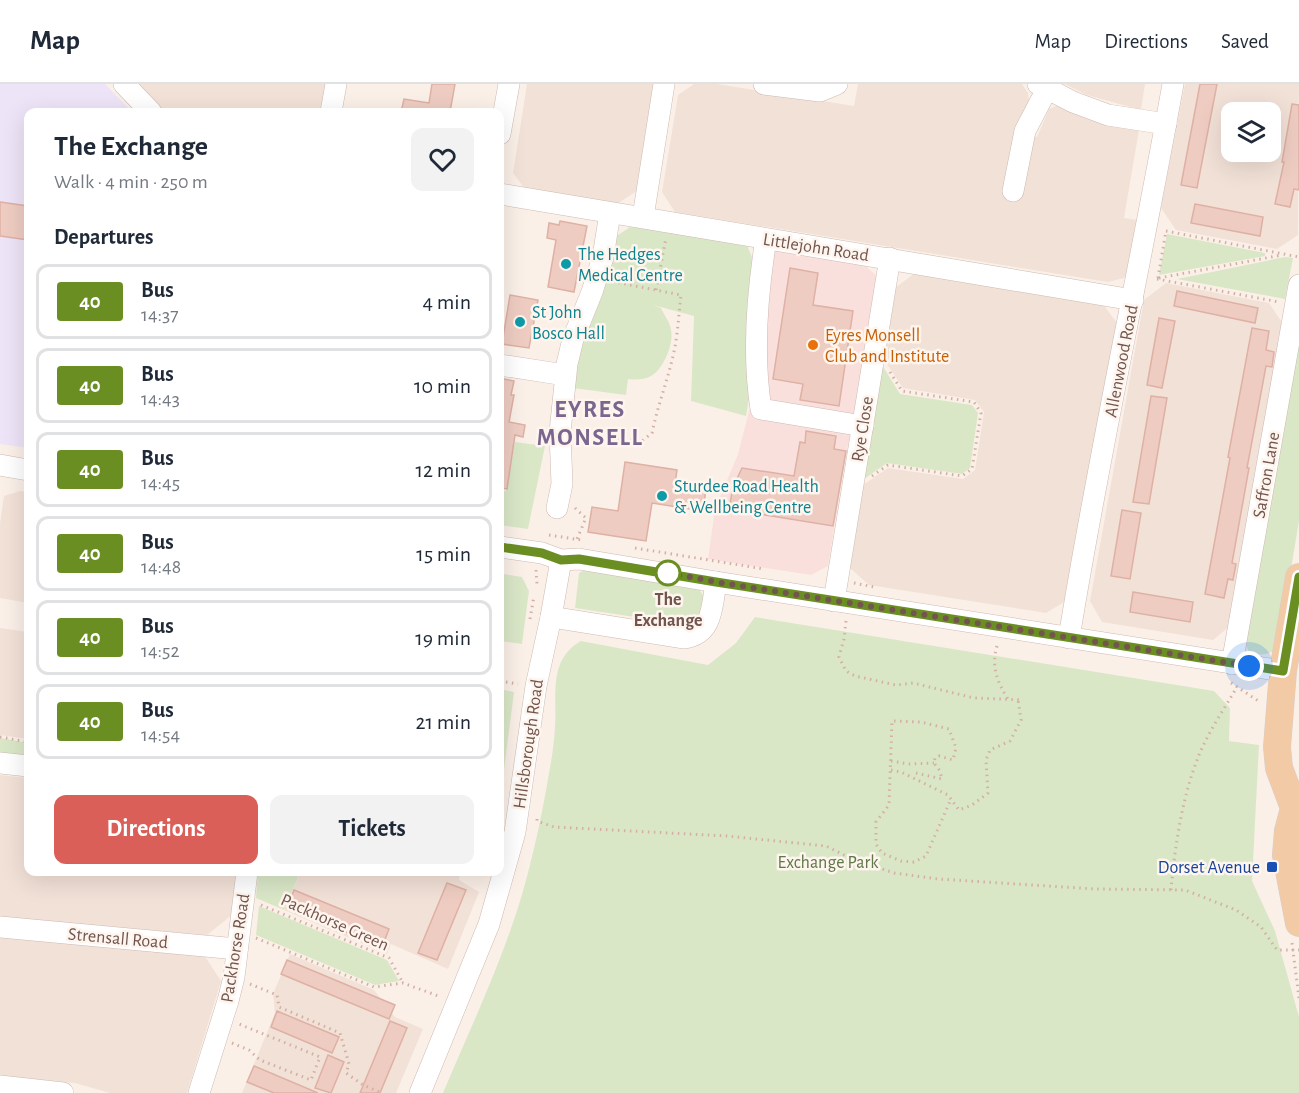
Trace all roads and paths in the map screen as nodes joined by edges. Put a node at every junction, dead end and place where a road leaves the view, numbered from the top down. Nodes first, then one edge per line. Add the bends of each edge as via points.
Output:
1 (124, 84) edge
2 (336, 84) edge
3 (508, 84) edge
4 (664, 84) edge
5 (764, 84) edge
6 (837, 84) edge
7 (1173, 84) edge
8 (1042, 86) edge
9 (147, 108) edge
10 (333, 108) edge
11 (504, 109) edge
12 (1166, 124) junction
13 (1013, 191) dead end
14 (504, 195) edge
15 (610, 213) junction
16 (643, 217) junction
17 (670, 221) junction
18 (1166, 231) dead end
19 (766, 239) junction
20 (1286, 254) junction
21 (1299, 256) edge
22 (890, 258) junction
23 (596, 278) junction
24 (656, 290) junction
25 (1298, 295) edge
26 (1133, 300) junction
27 (873, 360) junction
28 (504, 366) edge
29 (565, 375) junction
30 (870, 418) junction
31 (560, 432) junction
32 (0, 465) edge
33 (24, 469) edge
34 (854, 481) junction
35 (557, 508) joint
36 (577, 539) dead end
37 (504, 548) edge
38 (561, 560) junction
39 (536, 570) dead end
40 (1299, 577) edge
41 (716, 582) junction
42 (834, 601) junction
43 (551, 617) junction
44 (846, 621) dead end
45 (529, 627) dead end
46 (1069, 638) junction
47 (997, 646) dead end
48 (1232, 663) junction
49 (1283, 671) junction
50 (504, 682) edge
51 (519, 684) dead end
52 (1238, 687) dead end
53 (1008, 699) junction
54 (1018, 699) junction
55 (1023, 700) dead end
56 (0, 737) edge
57 (24, 741) edge
58 (891, 761) junction
59 (0, 763) edge
60 (934, 764) junction
61 (24, 766) edge
62 (891, 770) junction
63 (916, 773) dead end
64 (951, 799) junction
65 (1296, 807) edge
66 (538, 812) dead end
67 (507, 830) edge
68 (504, 846) edge
69 (1293, 855) edge
70 (247, 876) edge
71 (498, 876) edge
72 (1171, 890) junction
73 (245, 899) junction
74 (1299, 922) edge
75 (0, 927) edge
76 (238, 940) junction
77 (1299, 950) edge
78 (245, 982) dead end
79 (403, 983) junction
80 (457, 1004) junction
81 (234, 1022) dead end
82 (229, 1041) dead end
83 (0, 1086) edge
84 (63, 1093) edge
85 (198, 1093) edge
86 (382, 1093) edge
87 (420, 1093) edge

1 - 9 street
2 - 10 street
3 - 11 street
4 - 16 street
5 - 6 street via 820,91
7 - 12 street, Allenwood Road
8 - 12 street via 1108,115
8 - 13 street via 1025,131
12 - 26 street, Allenwood Road
14 - 15 street, Littlejohn Road
15 - 16 street, Littlejohn Road
15 - 23 street
16 - 17 street, Littlejohn Road
17 - 19 street, Littlejohn Road
17 - 24 path
18 - 20 path
19 - 22 street, Littlejohn Road
19 - 30 street via 756,316 761,409
20 - 21 path
20 - 25 path via 1157,279
22 - 26 street, Littlejohn Road
22 - 27 street, Rye Close
23 - 24 path
23 - 29 street via 573,339
24 - 31 path via 681,296 675,346 652,434 642,441
25 - 48 street, Saffron Lane
26 - 46 street, Allenwood Road via 1085,537
27 - 30 street, Rye Close
27 - 34 path via 883,361 902,392 974,402 981,413 972,469 963,476 888,465 864,482
28 - 29 street
29 - 31 street
30 - 34 street, Rye Close
31 - 35 street via 562,484
32 - 33 street
34 - 42 street, Rye Close
35 - 36 path via 575,508 586,518
37 - 38 street
38 - 41 street via 579,559
38 - 43 street, Hillsborough Road
39 - 45 path
40 - 49 main road
41 - 42 street
41 - 43 street via 706,625 693,637
42 - 46 street
43 - 67 street, Hillsborough Road
44 - 53 path via 838,657 846,671 855,676 896,685 913,683 974,698
46 - 48 street
47 - 53 path via 995,674
48 - 49 street
49 - 65 main road via 1277,747 1280,768
50 - 51 path
52 - 72 path via 1199,756 1174,854
53 - 54 path
54 - 55 path
54 - 64 path via 1021,720 1010,741 990,750 986,760 988,793 959,810
56 - 57 path
58 - 60 path
58 - 60 path via 892,721 908,720 949,729 956,748 953,760 939,756
58 - 62 path
59 - 61 street
60 - 63 path via 942,779
62 - 64 path
62 - 64 path via 889,805 876,822 876,844 887,857 914,862 926,856
65 - 69 main road via 1288,831
66 - 72 path via 537,821 554,827 727,836 826,846 894,873 938,879
67 - 68 street, Hillsborough Road
69 - 74 main road
70 - 73 street, Packhorse Road
71 - 80 street, Hillsborough Road via 489,924
72 - 77 path via 1185,890 1236,910 1261,927 1277,950
73 - 76 street, Packhorse Road
73 - 79 path, Packhorse Green via 388,958
75 - 76 street, Strensall Road
76 - 79 path via 374,987
76 - 85 street, Packhorse Road via 228,1001
78 - 86 path via 277,995 279,1007 339,1033 349,1064 346,1073
79 - 80 path
80 - 87 street, Hillsborough Road
81 - 82 path via 320,1057 311,1080 260,1060
83 - 84 street

